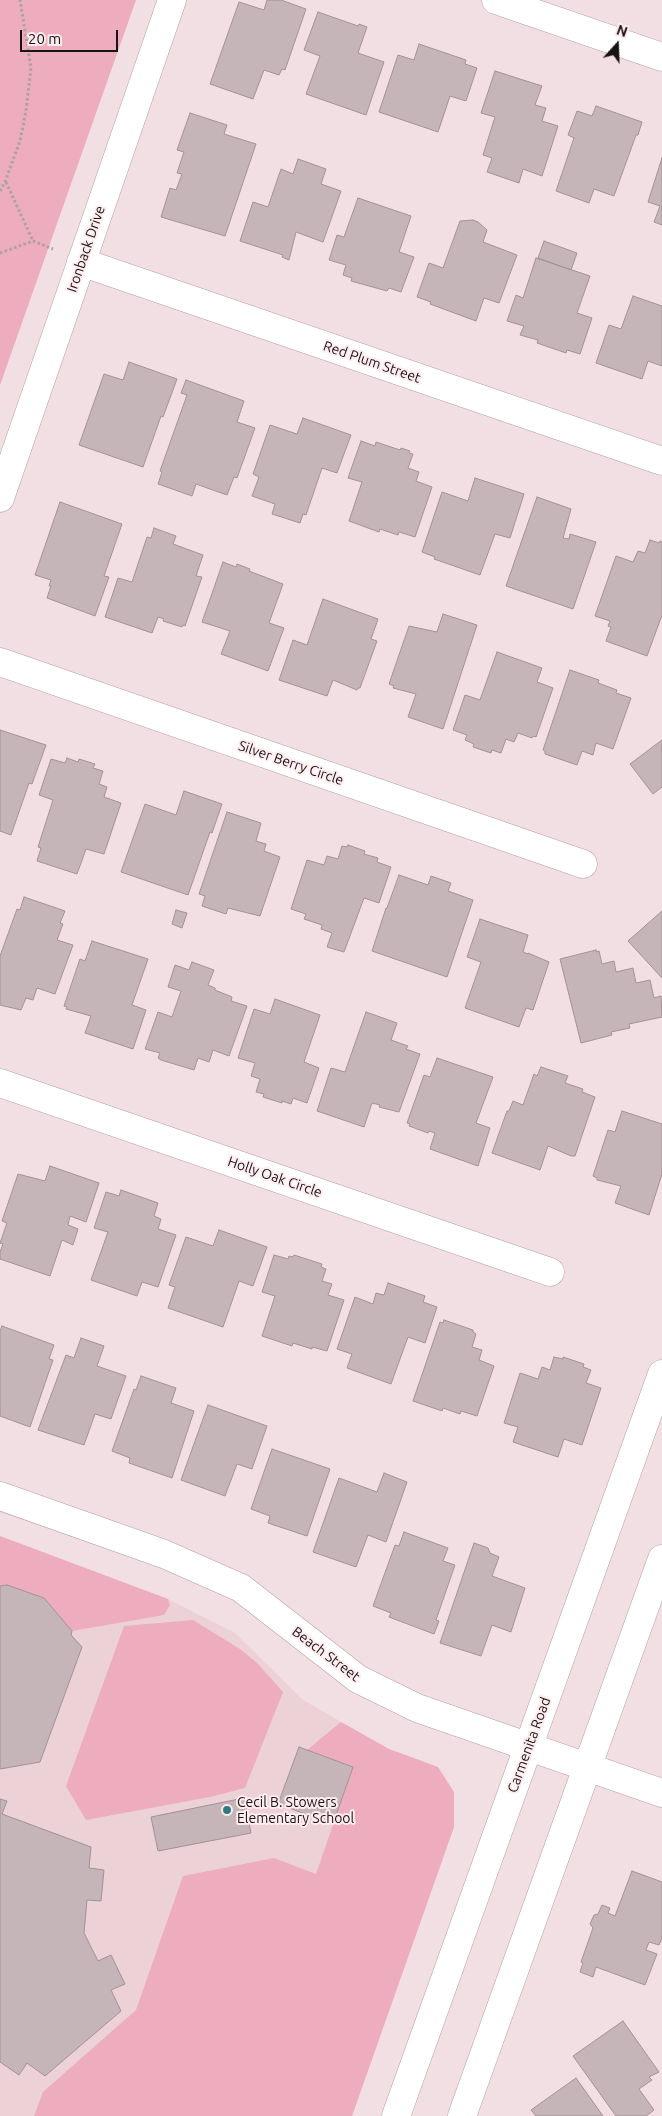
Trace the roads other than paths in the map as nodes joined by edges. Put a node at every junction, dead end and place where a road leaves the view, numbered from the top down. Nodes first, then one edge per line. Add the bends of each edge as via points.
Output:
1 (172, 0) edge
2 (496, 0) edge
3 (662, 57) edge
4 (81, 262) junction
5 (662, 461) edge
6 (0, 498) edge
7 (0, 662) edge
8 (583, 864) dead end
9 (0, 1083) edge
10 (550, 1272) dead end
11 (662, 1374) edge
12 (0, 1496) edge
13 (662, 1559) edge
14 (529, 1746) junction
15 (588, 1767) junction
16 (662, 1793) edge
17 (396, 2116) edge
18 (462, 2116) edge

1 - 4 street, Ironback Drive
2 - 3 street
4 - 5 street, Red Plum Street
4 - 6 street, Ironback Drive
7 - 8 street, Silver Berry Circle
9 - 10 street, Holly Oak Circle
11 - 14 street, Carmenita Road
12 - 14 street, Beach Street via 164,1554 241,1588 358,1679 417,1708
13 - 15 street
14 - 15 street, Beach Street
14 - 17 street, Carmenita Road
15 - 16 street, Beach Street
15 - 18 street

